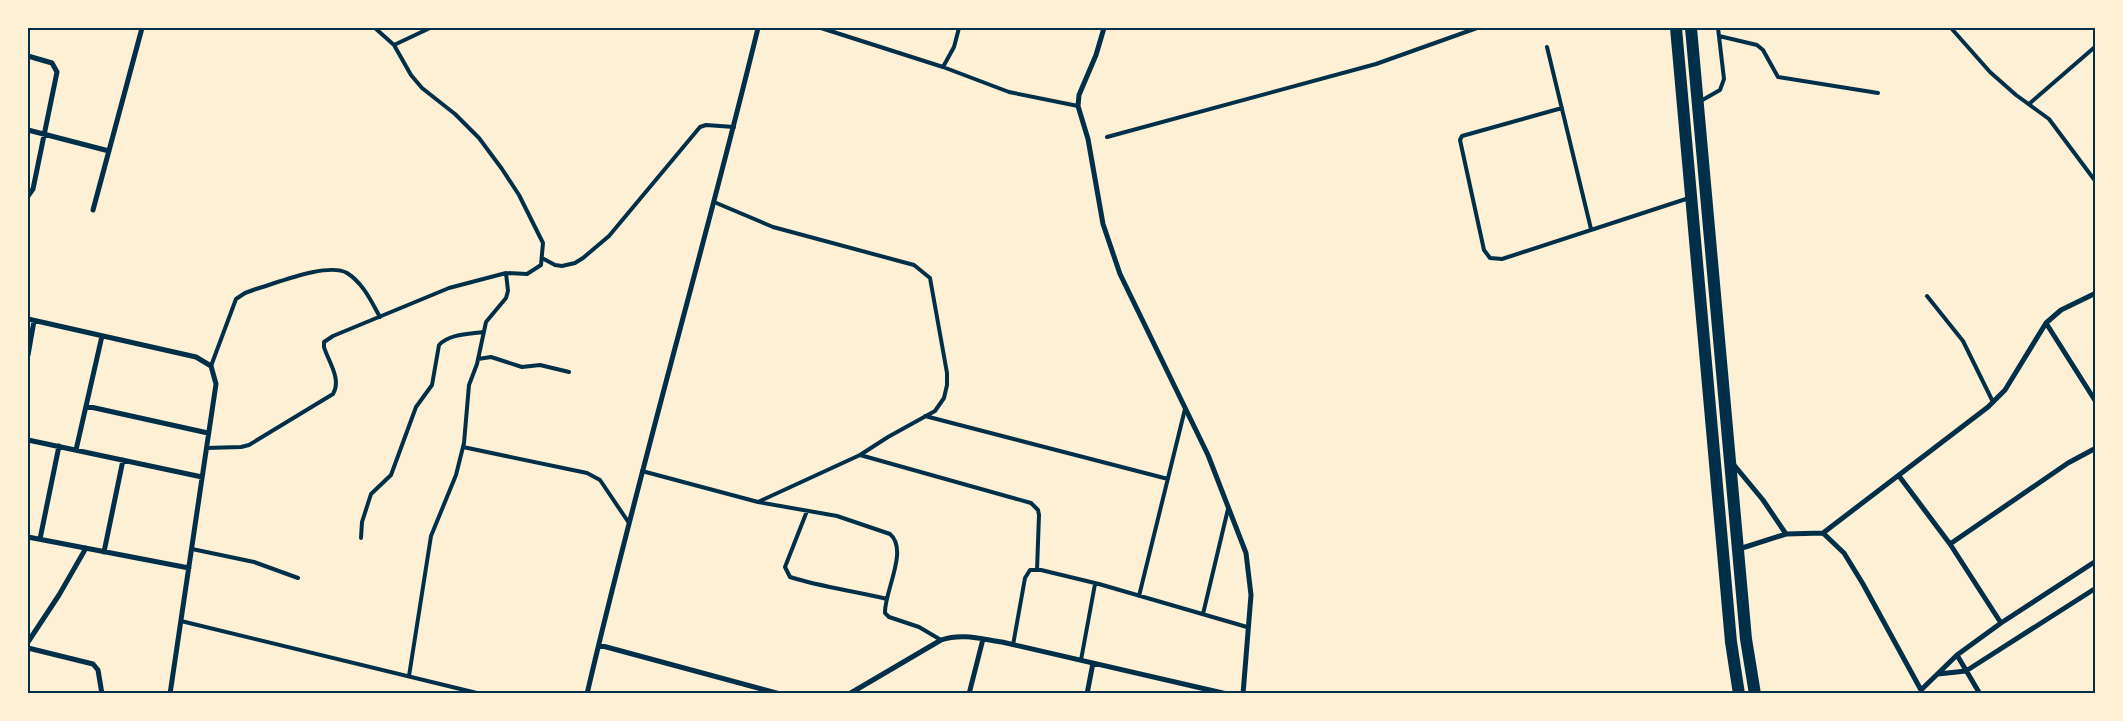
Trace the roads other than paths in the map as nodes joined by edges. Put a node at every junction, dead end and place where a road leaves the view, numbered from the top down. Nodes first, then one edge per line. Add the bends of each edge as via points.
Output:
1 (142, 28) edge
2 (375, 28) edge
3 (430, 28) edge
4 (758, 28) edge
5 (821, 28) edge
6 (959, 28) edge
7 (1104, 28) edge
8 (1474, 28) edge
9 (1676, 28) edge
10 (1691, 28) edge
11 (1718, 28) edge
12 (1951, 28) edge
13 (1719, 36) junction
14 (394, 45) junction
15 (2096, 46) edge
16 (1547, 47) dead end
17 (28, 56) edge
18 (943, 67) junction
19 (1878, 93) dead end
20 (1698, 104) junction
21 (2029, 104) junction
22 (1078, 106) junction
23 (1562, 108) junction
24 (734, 128) junction
25 (28, 130) edge
26 (44, 134) junction
27 (1107, 137) dead end
28 (109, 151) junction
29 (2096, 182) edge
30 (28, 196) edge
31 (1691, 197) junction
32 (714, 202) junction
33 (93, 210) dead end
34 (1591, 230) junction
35 (542, 258) junction
36 (506, 273) junction
37 (2096, 293) edge
38 (1928, 296) dead end
39 (380, 317) junction
40 (28, 319) edge
41 (34, 320) junction
42 (2046, 323) junction
43 (483, 332) junction
44 (102, 336) junction
45 (28, 355) edge
46 (478, 359) junction
47 (211, 366) junction
48 (569, 372) dead end
49 (1993, 402) junction
50 (2096, 402) edge
51 (86, 406) junction
52 (1186, 406) junction
53 (925, 416) junction
54 (208, 434) junction
55 (28, 440) edge
56 (58, 446) junction
57 (206, 448) junction
58 (463, 448) junction
59 (2096, 448) edge
60 (76, 450) junction
61 (860, 455) junction
62 (123, 460) junction
63 (1730, 460) junction
64 (642, 471) junction
65 (1899, 476) junction
66 (202, 477) junction
67 (1168, 479) junction
68 (758, 502) junction
69 (1228, 508) junction
70 (807, 511) junction
71 (629, 523) junction
72 (1823, 533) junction
73 (1786, 534) junction
74 (28, 536) edge
75 (361, 538) dead end
76 (40, 539) junction
77 (1950, 544) junction
78 (86, 548) junction
79 (192, 549) junction
80 (1738, 550) junction
81 (104, 552) junction
82 (2096, 561) edge
83 (189, 568) junction
84 (1037, 570) junction
85 (298, 578) dead end
86 (1095, 584) junction
87 (2096, 588) edge
88 (1139, 596) junction
89 (887, 600) junction
90 (1203, 614) junction
91 (181, 621) junction
92 (2000, 623) junction
93 (1247, 627) junction
94 (983, 639) junction
95 (941, 640) junction
96 (28, 642) edge
97 (1013, 645) junction
98 (598, 646) junction
99 (28, 648) edge
100 (1956, 655) junction
101 (1081, 660) junction
102 (1093, 663) junction
103 (1966, 671) junction
104 (1938, 674) junction
105 (410, 676) junction
106 (1919, 692) edge
107 (102, 694) edge
108 (170, 694) edge
109 (481, 694) edge
110 (587, 694) edge
111 (780, 694) edge
112 (849, 694) edge
113 (969, 694) edge
114 (1086, 694) edge
115 (1227, 694) edge
116 (1243, 694) edge
117 (1739, 694) edge
118 (1755, 694) edge
119 (1980, 694) edge

1 - 28 street
2 - 14 lane
3 - 14 lane
4 - 24 street
5 - 18 lane
6 - 18 lane via 954,47
7 - 22 street via 1078,95
8 - 27 lane via 1376,64
9 - 31 highway
10 - 20 highway
11 - 13 lane
12 - 21 lane via 1990,72
13 - 19 lane via 1763,50 1778,77
13 - 20 lane via 1724,78 1720,90
14 - 35 lane via 410,75 479,138 502,169 535,225 543,244
15 - 21 lane
16 - 23 lane
17 - 26 street via 52,63 57,72
18 - 22 lane via 1009,92
20 - 63 highway
21 - 29 lane via 2049,119
22 - 52 street via 1088,139 1103,224 1120,274
23 - 34 lane
23 - 34 lane via 1462,136 1460,140 1484,250 1490,258 1502,259
24 - 32 street
24 - 35 lane via 700,127 609,236 575,263 554,265
25 - 26 street
26 - 28 street
26 - 30 street via 33,189
28 - 33 street
31 - 34 lane
31 - 117 highway via 1730,642
32 - 53 lane via 773,227 914,265 930,278 947,385 941,404
32 - 64 street
35 - 36 lane via 541,265 527,274
36 - 39 lane via 449,288
36 - 43 lane via 506,298 486,322
37 - 42 street via 2061,310
38 - 49 lane via 1963,341
39 - 47 lane via 363,288 346,272 322,270 256,289 236,299
39 - 57 lane via 324,342 336,378 333,394 249,445
40 - 41 street
41 - 44 street
41 - 45 street
42 - 49 street via 2005,390
42 - 50 street
43 - 46 lane
43 - 75 lane via 454,337 439,346 432,385 416,407 391,475 372,494 362,522
44 - 47 street via 196,357
44 - 51 street
46 - 48 lane via 491,358 522,367 540,365
46 - 58 lane via 469,385
47 - 54 street via 216,384
49 - 65 street
51 - 54 street
51 - 60 street
52 - 67 lane
52 - 69 street
53 - 61 lane
53 - 67 lane
54 - 57 street
55 - 56 street
56 - 60 street
56 - 76 street
57 - 66 street
58 - 71 lane via 587,473 600,480
58 - 105 lane via 432,536
59 - 77 street via 2068,463
60 - 62 street
61 - 68 lane
61 - 84 lane via 1031,503 1040,515
62 - 66 street
62 - 81 street
63 - 73 street
63 - 80 highway
64 - 68 lane
64 - 71 street
65 - 72 street
65 - 77 street
66 - 79 street
67 - 88 lane
68 - 70 lane
69 - 90 lane
69 - 93 street via 1246,553 1250,575
70 - 89 lane via 837,516 894,538 896,563
70 - 89 lane via 785,567 790,576
71 - 98 street
72 - 73 street
72 - 106 street via 1844,553 1863,584
73 - 80 street
74 - 76 street
76 - 78 street
77 - 92 street
78 - 81 street
78 - 96 street
79 - 83 street
79 - 85 lane via 254,562
80 - 118 highway
81 - 83 street
82 - 92 street
83 - 91 street
84 - 86 lane
84 - 97 lane via 1027,572 1025,578
86 - 88 lane
86 - 101 lane
87 - 103 street
88 - 90 lane
89 - 95 lane via 887,616 926,630
90 - 93 lane
91 - 105 lane
91 - 108 street
92 - 100 street
93 - 116 street
94 - 95 street via 953,636
94 - 97 street
94 - 113 street
95 - 112 street
97 - 101 street
98 - 110 street
98 - 111 street
99 - 107 street via 93,664 98,670
100 - 103 street
100 - 104 street
101 - 102 street
102 - 114 street
102 - 115 street
103 - 104 street
103 - 119 street
104 - 106 street
105 - 109 lane

